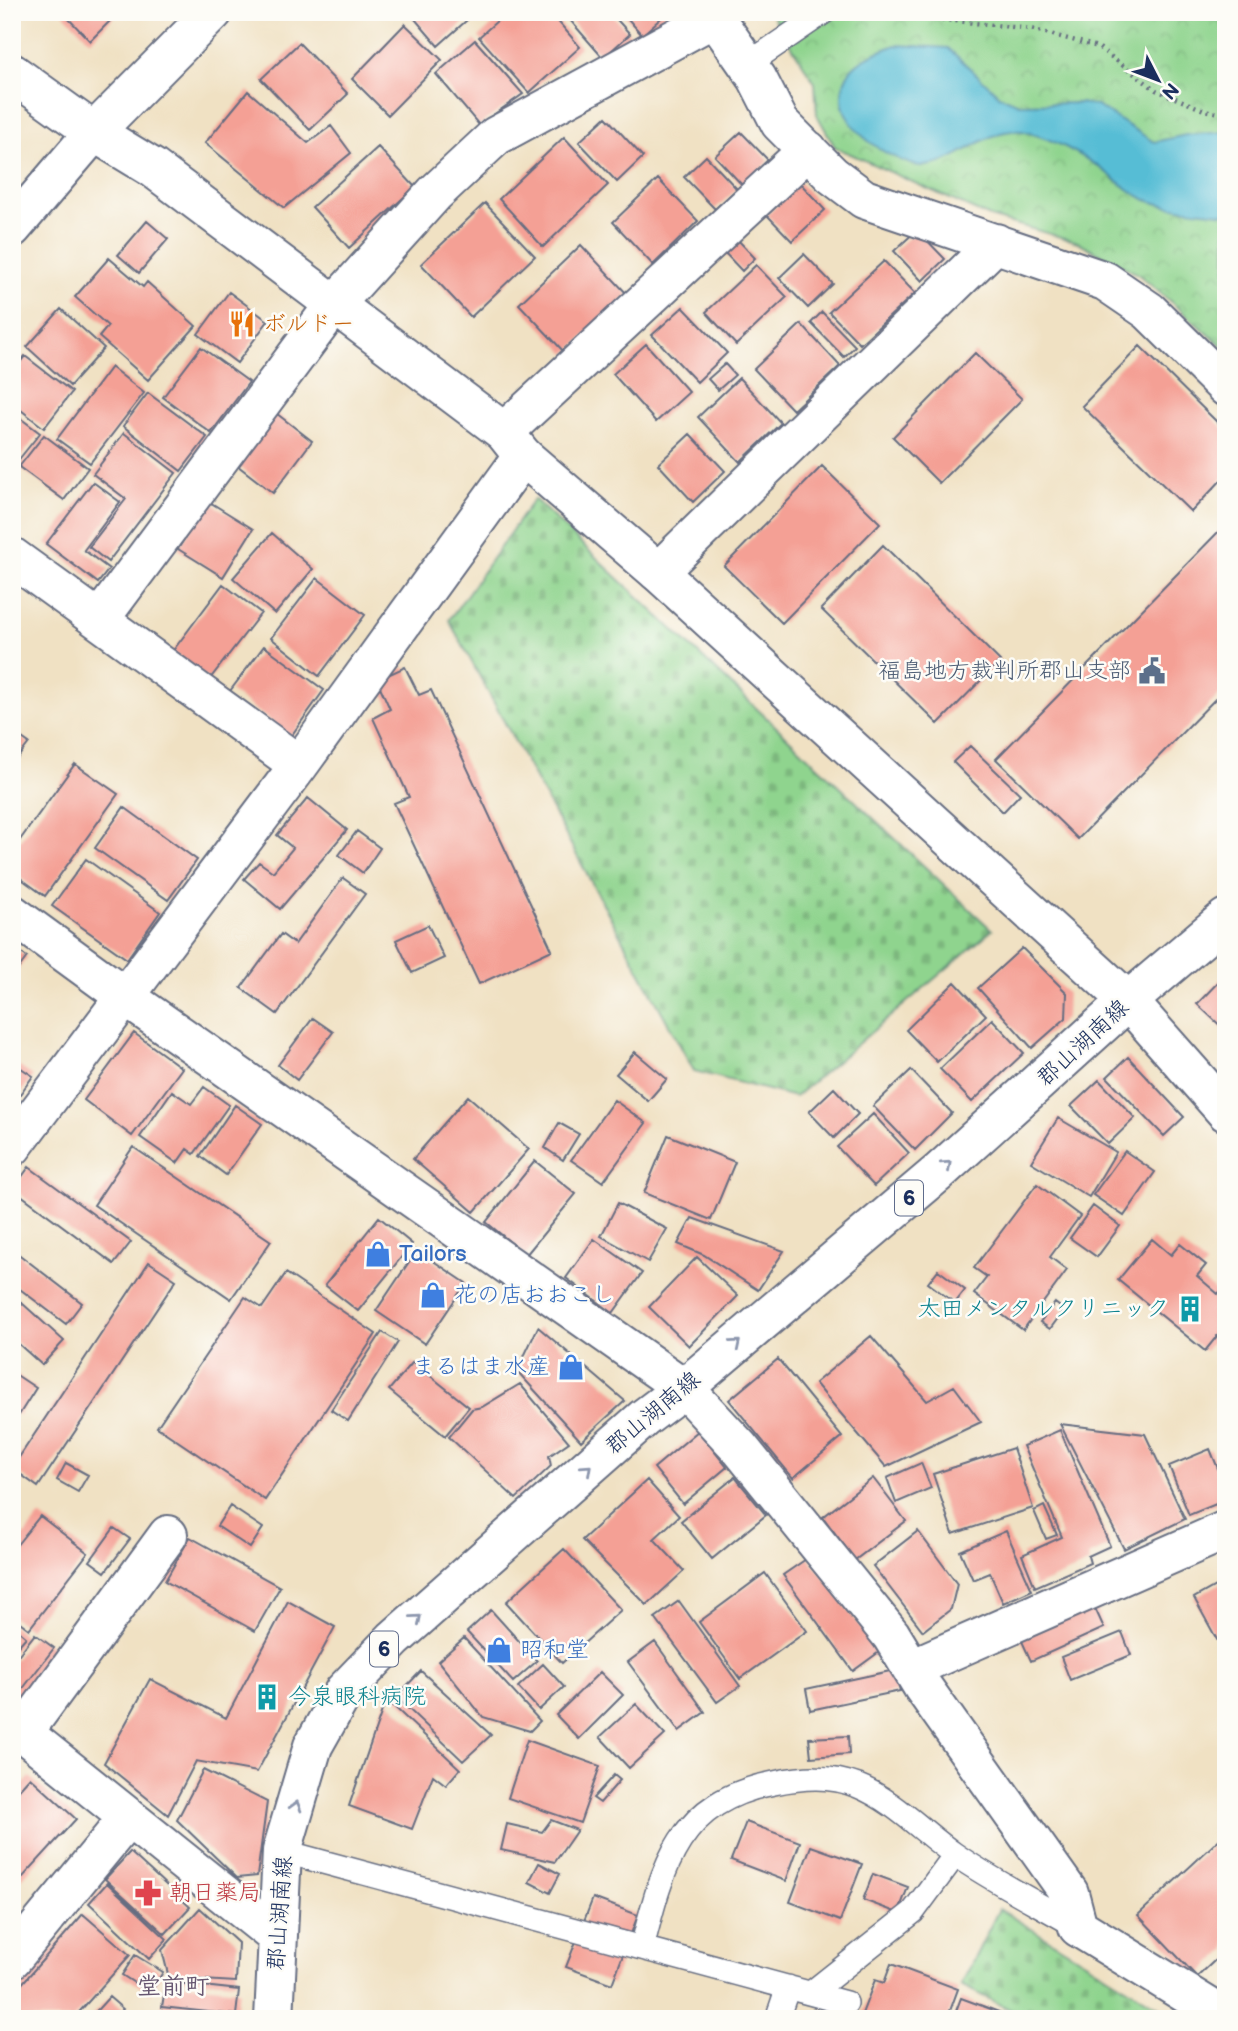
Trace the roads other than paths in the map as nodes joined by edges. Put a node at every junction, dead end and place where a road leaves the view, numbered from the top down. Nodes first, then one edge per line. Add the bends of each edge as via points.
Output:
1 (213, 12) edge
2 (824, 12) edge
3 (716, 14) edge
4 (748, 64) junction
5 (12, 73) edge
6 (94, 132) junction
7 (807, 150) junction
8 (12, 228) edge
9 (996, 243) junction
10 (334, 305) junction
11 (1226, 387) edge
12 (513, 444) junction
13 (12, 557) edge
14 (658, 572) junction
15 (100, 619) junction
16 (299, 765) junction
17 (12, 914) edge
18 (1226, 918) edge
19 (127, 998) junction
20 (1128, 1001) junction
21 (1226, 1112) edge
22 (16, 1135) edge
23 (684, 1388) junction
24 (1226, 1531) edge
25 (168, 1535) dead end
26 (912, 1668) junction
27 (18, 1728) edge
28 (128, 1818) junction
29 (282, 1851) junction
30 (955, 1855) junction
31 (1078, 1927) junction
32 (276, 1936) junction
33 (642, 1948) junction
34 (12, 1959) edge
35 (788, 1987) junction
36 (811, 1993) junction
37 (846, 2003) dead end
38 (1226, 2018) edge
39 (274, 2019) edge
40 (777, 2019) edge

1 - 6 street
2 - 4 lane
3 - 4 street
3 - 10 street via 496,136 435,192
4 - 7 street via 780,123
5 - 6 street
6 - 8 street
6 - 10 street via 153,168
7 - 9 street via 864,199
7 - 12 street
9 - 11 street via 1105,281 1149,311
9 - 14 street
10 - 12 street
10 - 15 street
12 - 14 street
12 - 16 street
13 - 15 street
14 - 20 street
15 - 16 street
16 - 19 street
17 - 19 street
18 - 20 street, 郡山湖南線 / 6
19 - 22 street
19 - 23 street
20 - 21 street
23 -> 20 street, 郡山湖南線 / 6 via 939,1172
23 - 26 street via 739,1447 891,1635
29 -> 23 street, 郡山湖南線 / 6 via 313,1746 344,1691 394,1639
24 - 26 street
25 - 27 street
26 - 31 street via 1069,1893
27 - 28 street
28 - 32 street
28 - 34 street
29 - 32 street, 郡山湖南線 / 6
29 - 33 lane
30 - 31 lane
30 - 33 lane via 860,1787 825,1776 749,1788 711,1806 681,1837 657,1888
30 - 36 lane via 913,1912
31 - 38 street
32 - 39 street, 郡山湖南線 / 6
33 - 35 lane
35 - 36 lane
35 - 40 lane
36 - 37 lane

